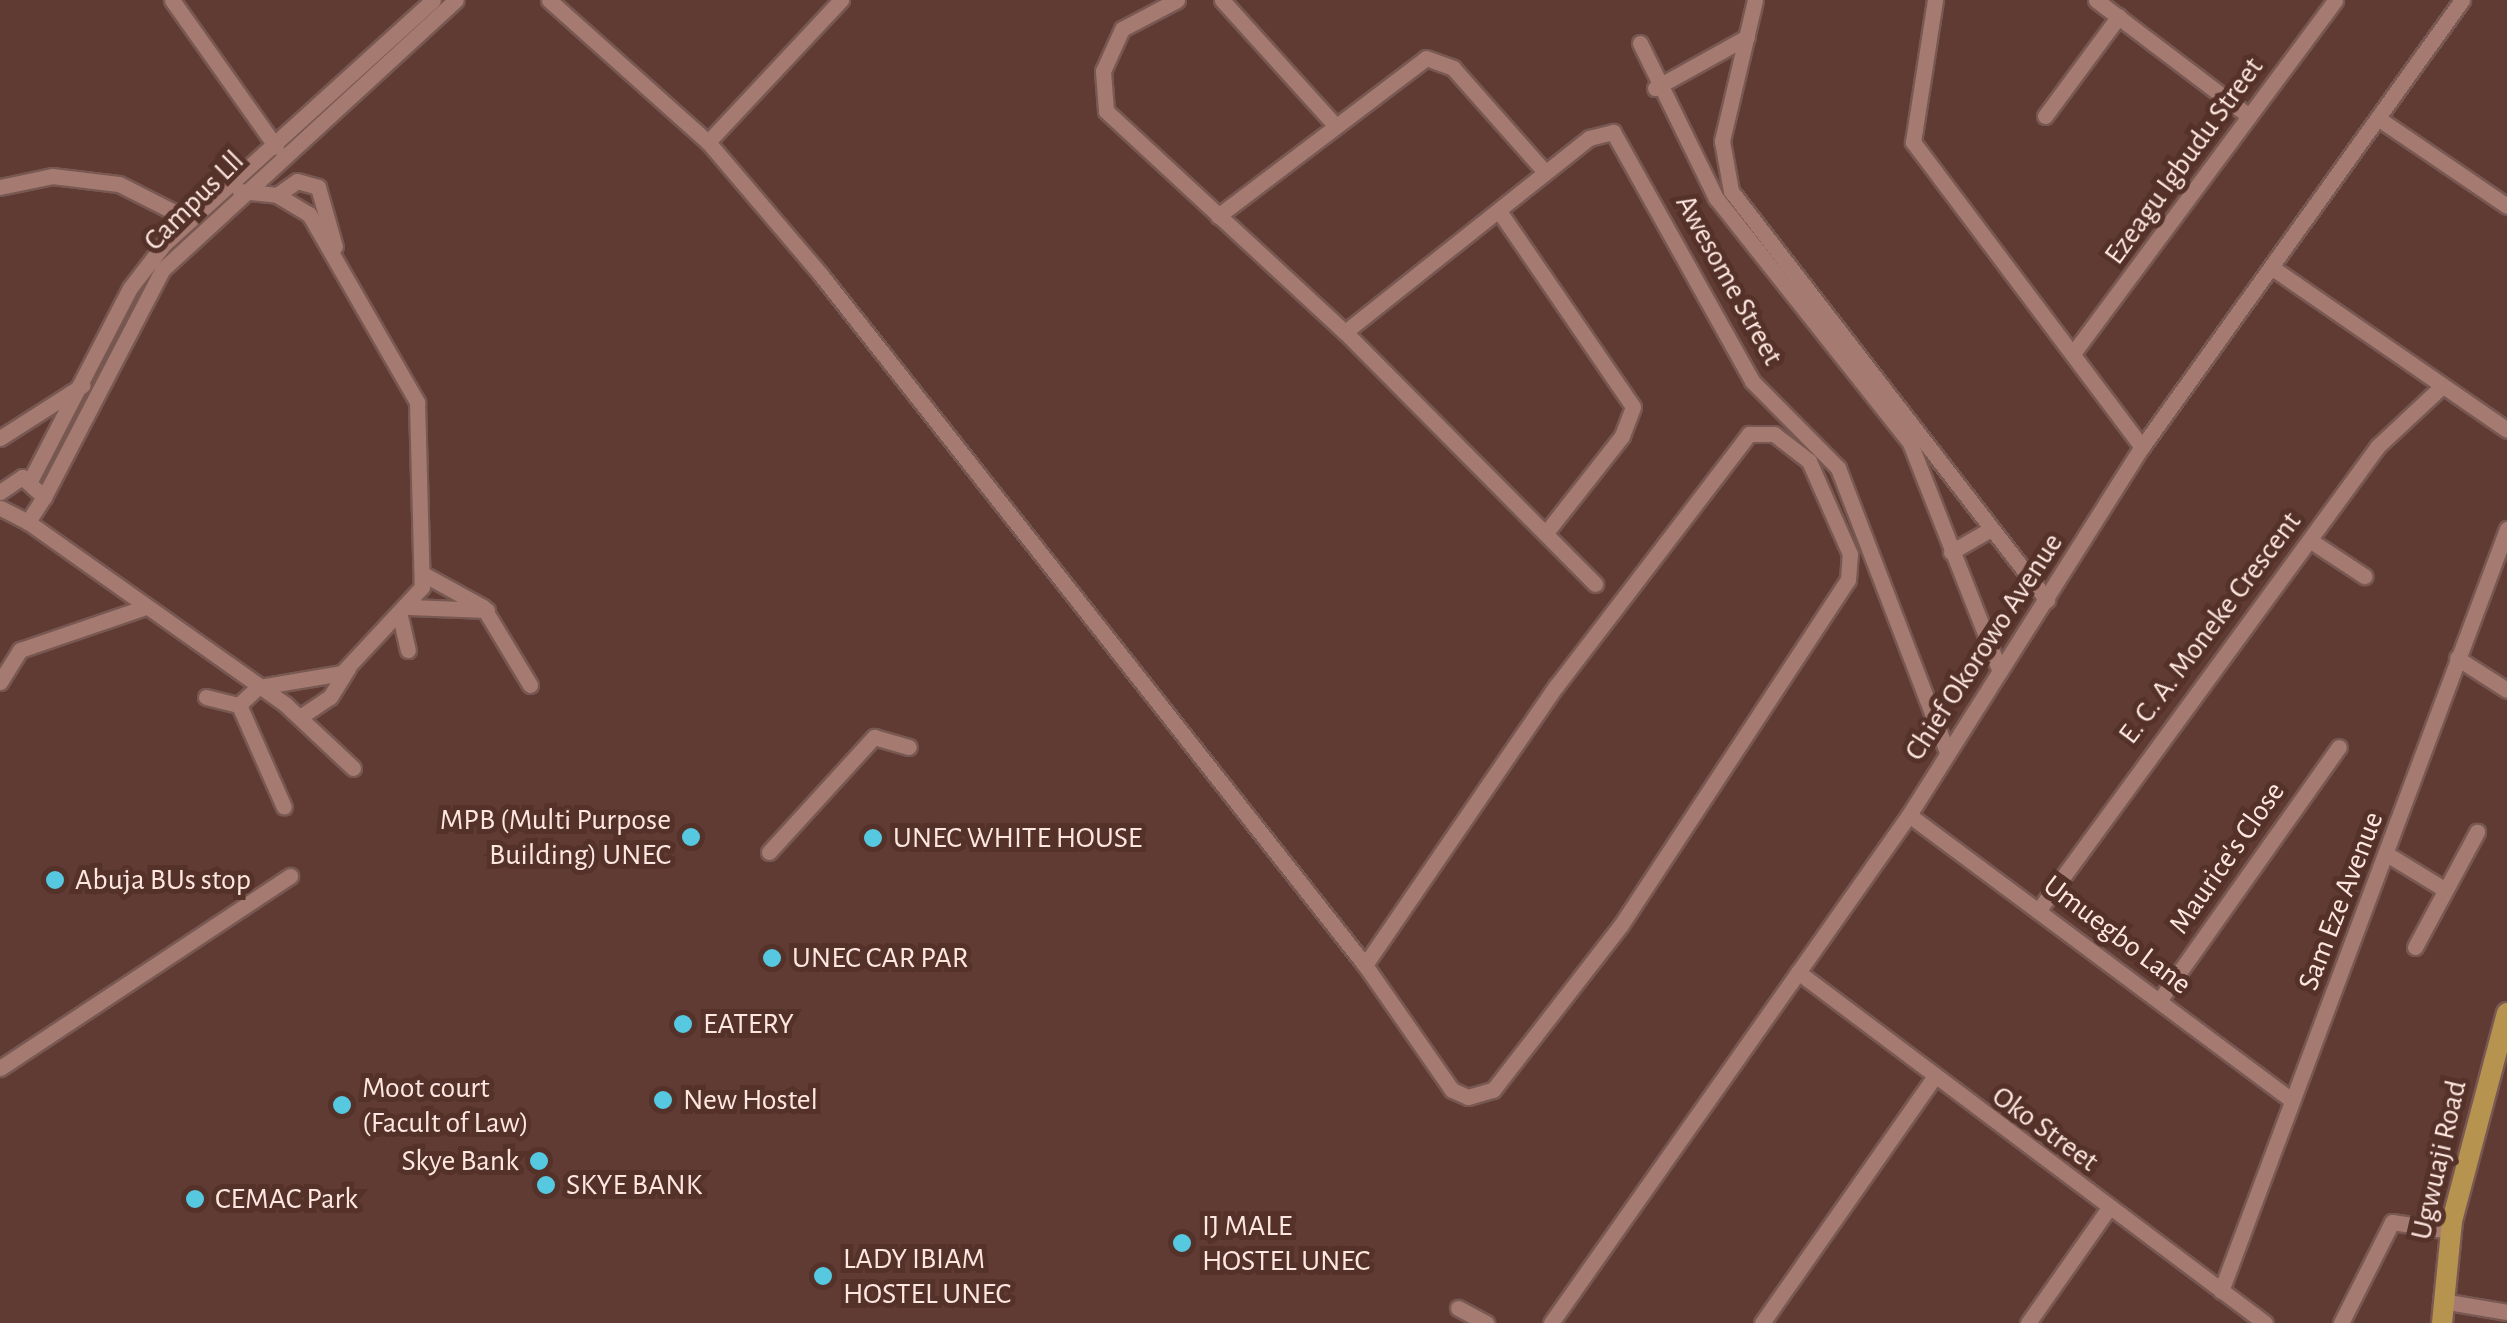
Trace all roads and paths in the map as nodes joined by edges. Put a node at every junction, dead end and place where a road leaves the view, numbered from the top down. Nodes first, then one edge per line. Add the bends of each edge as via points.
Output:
1 (172, 0) edge
2 (433, 0) edge
3 (456, 0) edge
4 (549, 0) edge
5 (840, 0) edge
6 (1176, 0) edge
7 (1222, 0) edge
8 (1755, 0) edge
9 (1935, 0) edge
10 (2096, 0) edge
11 (2335, 0) edge
12 (2462, 0) edge
13 (2119, 16) junction
14 (1747, 37) junction
15 (1640, 42) dead end
16 (1655, 88) junction
17 (2046, 116) dead end
18 (2250, 116) junction
19 (2382, 121) junction
20 (1334, 123) junction
21 (708, 142) junction
22 (277, 148) junction
23 (1545, 172) junction
24 (0, 187) edge
25 (240, 191) junction
26 (277, 195) junction
27 (2507, 206) edge
28 (1500, 211) junction
29 (1218, 216) junction
30 (188, 219) junction
31 (336, 256) junction
32 (2274, 269) junction
33 (1345, 332) junction
34 (2074, 352) junction
35 (83, 385) junction
36 (2439, 389) junction
37 (2507, 430) edge
38 (0, 438) edge
39 (2142, 447) junction
40 (31, 479) junction
41 (2, 485) edge
42 (44, 497) junction
43 (0, 508) edge
44 (33, 523) junction
45 (2507, 528) edge
46 (1548, 530) junction
47 (1991, 530) junction
48 (2311, 541) junction
49 (1951, 552) junction
50 (425, 575) junction
51 (2364, 576) dead end
52 (1595, 584) dead end
53 (2047, 600) junction
54 (143, 608) junction
55 (487, 610) junction
56 (404, 612) junction
57 (408, 650) dead end
58 (2457, 658) junction
59 (348, 667) junction
60 (2000, 672) junction
61 (0, 682) edge
62 (530, 685) dead end
63 (258, 687) junction
64 (2507, 690) edge
65 (206, 697) dead end
66 (240, 706) junction
67 (300, 717) junction
68 (909, 747) dead end
69 (2339, 747) dead end
70 (1946, 750) junction
71 (353, 768) dead end
72 (284, 807) dead end
73 (1909, 815) junction
74 (2477, 832) dead end
75 (769, 852) dead end
76 (2390, 856) junction
77 (290, 876) dead end
78 (2444, 889) junction
79 (2038, 911) junction
80 (2414, 946) dead end
81 (1365, 965) junction
82 (1798, 972) junction
83 (2159, 1001) junction
84 (2507, 1013) edge
85 (0, 1068) edge
86 (1932, 1080) junction
87 (2292, 1100) junction
88 (2108, 1209) junction
89 (2450, 1231) junction
90 (2222, 1291) junction
91 (2442, 1301) junction
92 (1458, 1308) dead end
93 (2507, 1312) edge
94 (1486, 1323) edge
95 (1551, 1323) edge
96 (1762, 1323) edge
97 (2028, 1323) edge
98 (2265, 1323) edge
99 (2341, 1323) edge
100 (2442, 1323) edge

1 - 22 street
2 - 22 street
3 - 22 street, Campus Lll
4 - 21 street
5 - 21 street
6 - 29 street via 1122,29 1100,92 1113,120
7 - 20 street
8 - 14 street
9 - 34 street via 1913,142
10 - 13 street
11 - 18 street, Ezeagu Igbudu Street
12 - 19 street, Chief Okorowo Avenue
13 - 17 street
13 - 18 street
14 - 16 street
14 - 47 street via 1722,142 1731,191
15 - 16 street
16 - 49 street via 1716,198 1910,443
18 - 34 street, Ezeagu Igbudu Street
19 - 27 street
19 - 32 street, Chief Okorowo Avenue
20 - 23 street via 1414,64 1439,58
20 - 29 street
21 - 81 street
22 - 25 street, Campus Lll
22 - 30 street
23 - 28 street, Awesome Street
23 - 70 street, Awesome Street via 1602,132 1621,138 1752,380 1838,468
24 - 30 street via 52,176 120,184
25 - 26 street
25 - 42 street, Campus Lll via 153,284
26 - 31 street via 309,214
26 - 31 street via 296,181 318,187
28 - 33 street, Awesome Street
28 - 46 street via 1633,408 1622,436
29 - 33 street
30 - 35 street via 130,288
31 - 50 street via 417,402
32 - 36 street
32 - 39 street, Chief Okorowo Avenue
33 - 46 street
34 - 39 street
35 - 38 street
35 - 40 street
36 - 37 street
36 - 48 street, E. C. A. Moneke Crescent via 2378,446
39 - 53 street, Chief Okorowo Avenue
40 - 41 street
40 - 42 street
42 - 44 street, Campus Lll
43 - 44 street
44 - 54 street
45 - 58 street, Sam Eze Avenue
46 - 52 street
47 - 49 street
47 - 53 street
48 - 51 street
48 - 79 street, E. C. A. Moneke Crescent
49 - 60 street
50 - 55 street
50 - 56 street
53 - 60 street, Chief Okorowo Avenue
54 - 61 street via 20,650
54 - 63 street
55 - 56 street
55 - 62 street
56 - 57 street
56 - 59 street
58 - 64 street
58 - 76 street, Sam Eze Avenue
59 - 63 street via 317,682
59 - 67 street via 330,697
60 - 70 street, Chief Okorowo Avenue
63 - 66 street
63 - 67 street
65 - 66 street
66 - 72 street
67 - 71 street
68 - 75 street via 874,738
69 - 83 street, Maurice's Close
70 - 73 street, Chief Okorowo Avenue
73 - 79 street, Umuegbo Lane
73 - 82 street, Chief Okorowo Avenue
74 - 78 street
76 - 78 street
76 - 87 street, Sam Eze Avenue
77 - 85 street
78 - 80 street
79 - 83 street, Umuegbo Lane
81 - 81 street via 1556,686 1749,434 1774,434 1810,461 1850,554 1848,580 1664,866 1493,1090 1479,1098 1452,1090
82 - 86 street, Oko Street
82 - 95 street, Chief Okorowo Avenue
83 - 87 street, Umuegbo Lane
84 - 89 main road, Ugwuaji Road
86 - 88 street, Oko Street
86 - 96 street
87 - 90 street, Sam Eze Avenue
88 - 90 street, Oko Street
88 - 97 street
89 - 91 main road, Ugwuaji Road
89 - 99 street via 2392,1222
90 - 98 street, Oko Street
91 - 93 street
91 - 100 main road, Ugwuaji Road
92 - 94 street

